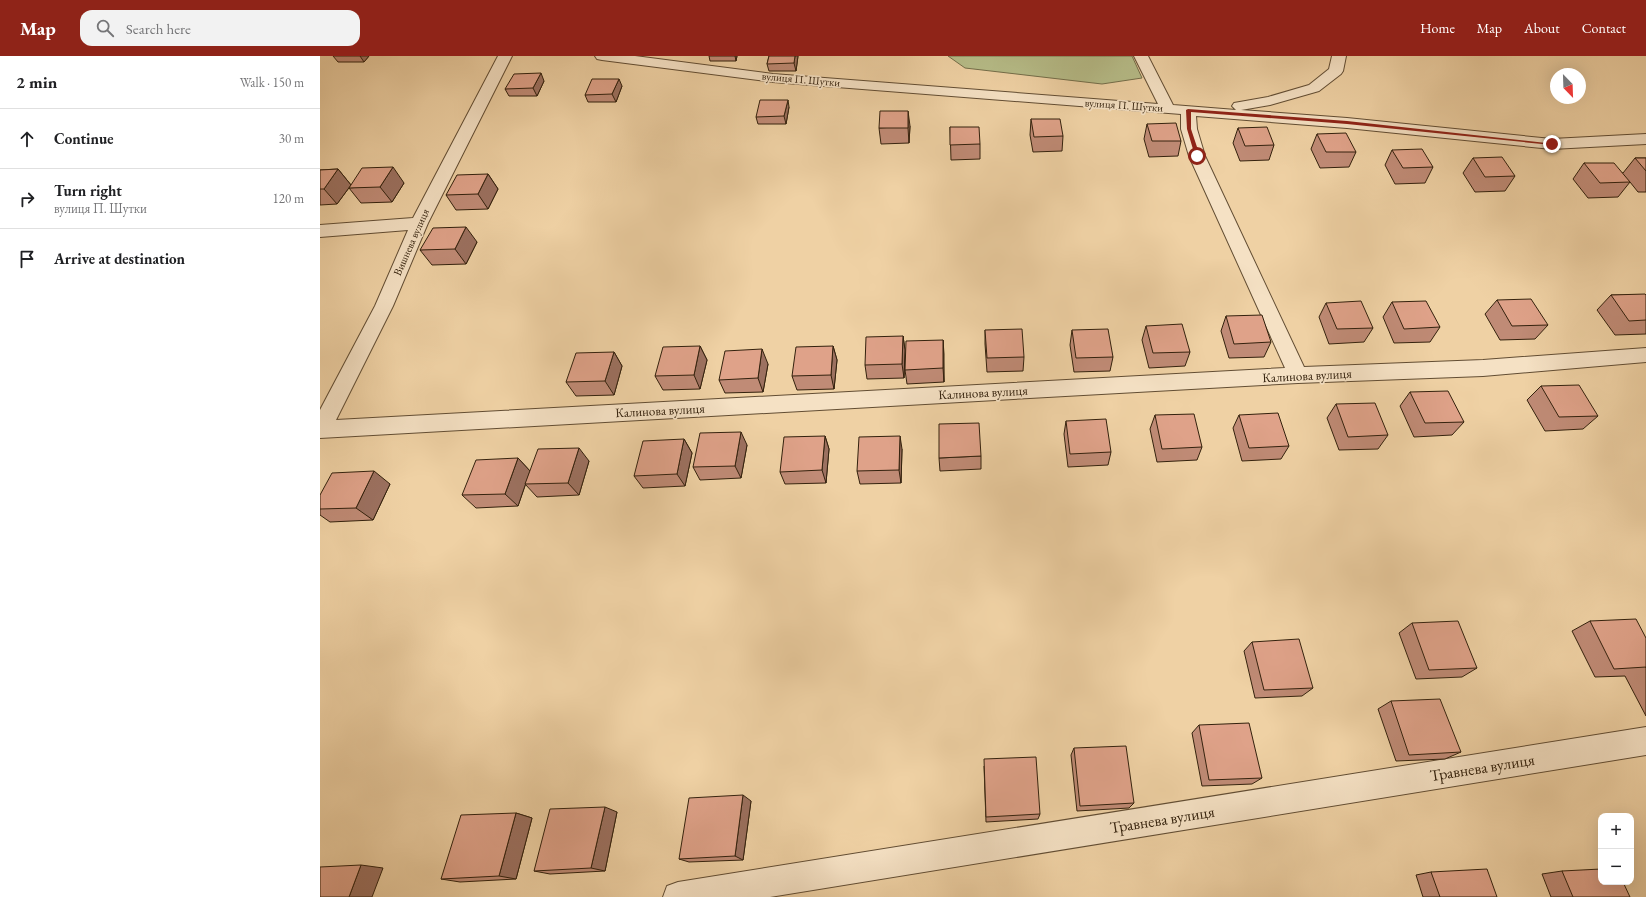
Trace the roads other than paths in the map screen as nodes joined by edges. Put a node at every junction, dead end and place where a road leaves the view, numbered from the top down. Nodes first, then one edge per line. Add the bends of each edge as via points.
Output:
1 (505, 56) edge
2 (602, 56) edge
3 (1141, 56) edge
4 (1339, 56) edge
5 (1168, 108) junction
6 (1196, 111) junction
7 (1646, 139) edge
8 (418, 223) junction
9 (320, 231) edge
10 (1646, 355) edge
11 (1298, 375) junction
12 (320, 429) edge
13 (1644, 745) edge
14 (678, 897) edge

1 - 8 street, Вишнева вулиця
2 - 5 street, вулиця П. Шутки via 773,78
3 - 5 street
4 - 6 street via 1336,71 1314,88 1270,101
5 - 6 street, вулиця П. Шутки
6 - 7 street, вулиця П. Шутки via 1347,122 1552,144
6 - 11 street via 1189,129 1197,156
8 - 9 street
8 - 12 street, Вишнева вулиця via 384,306
10 - 11 street, Калинова вулиця via 1483,368
11 - 12 street, Калинова вулиця
13 - 14 street, Травнева вулиця

